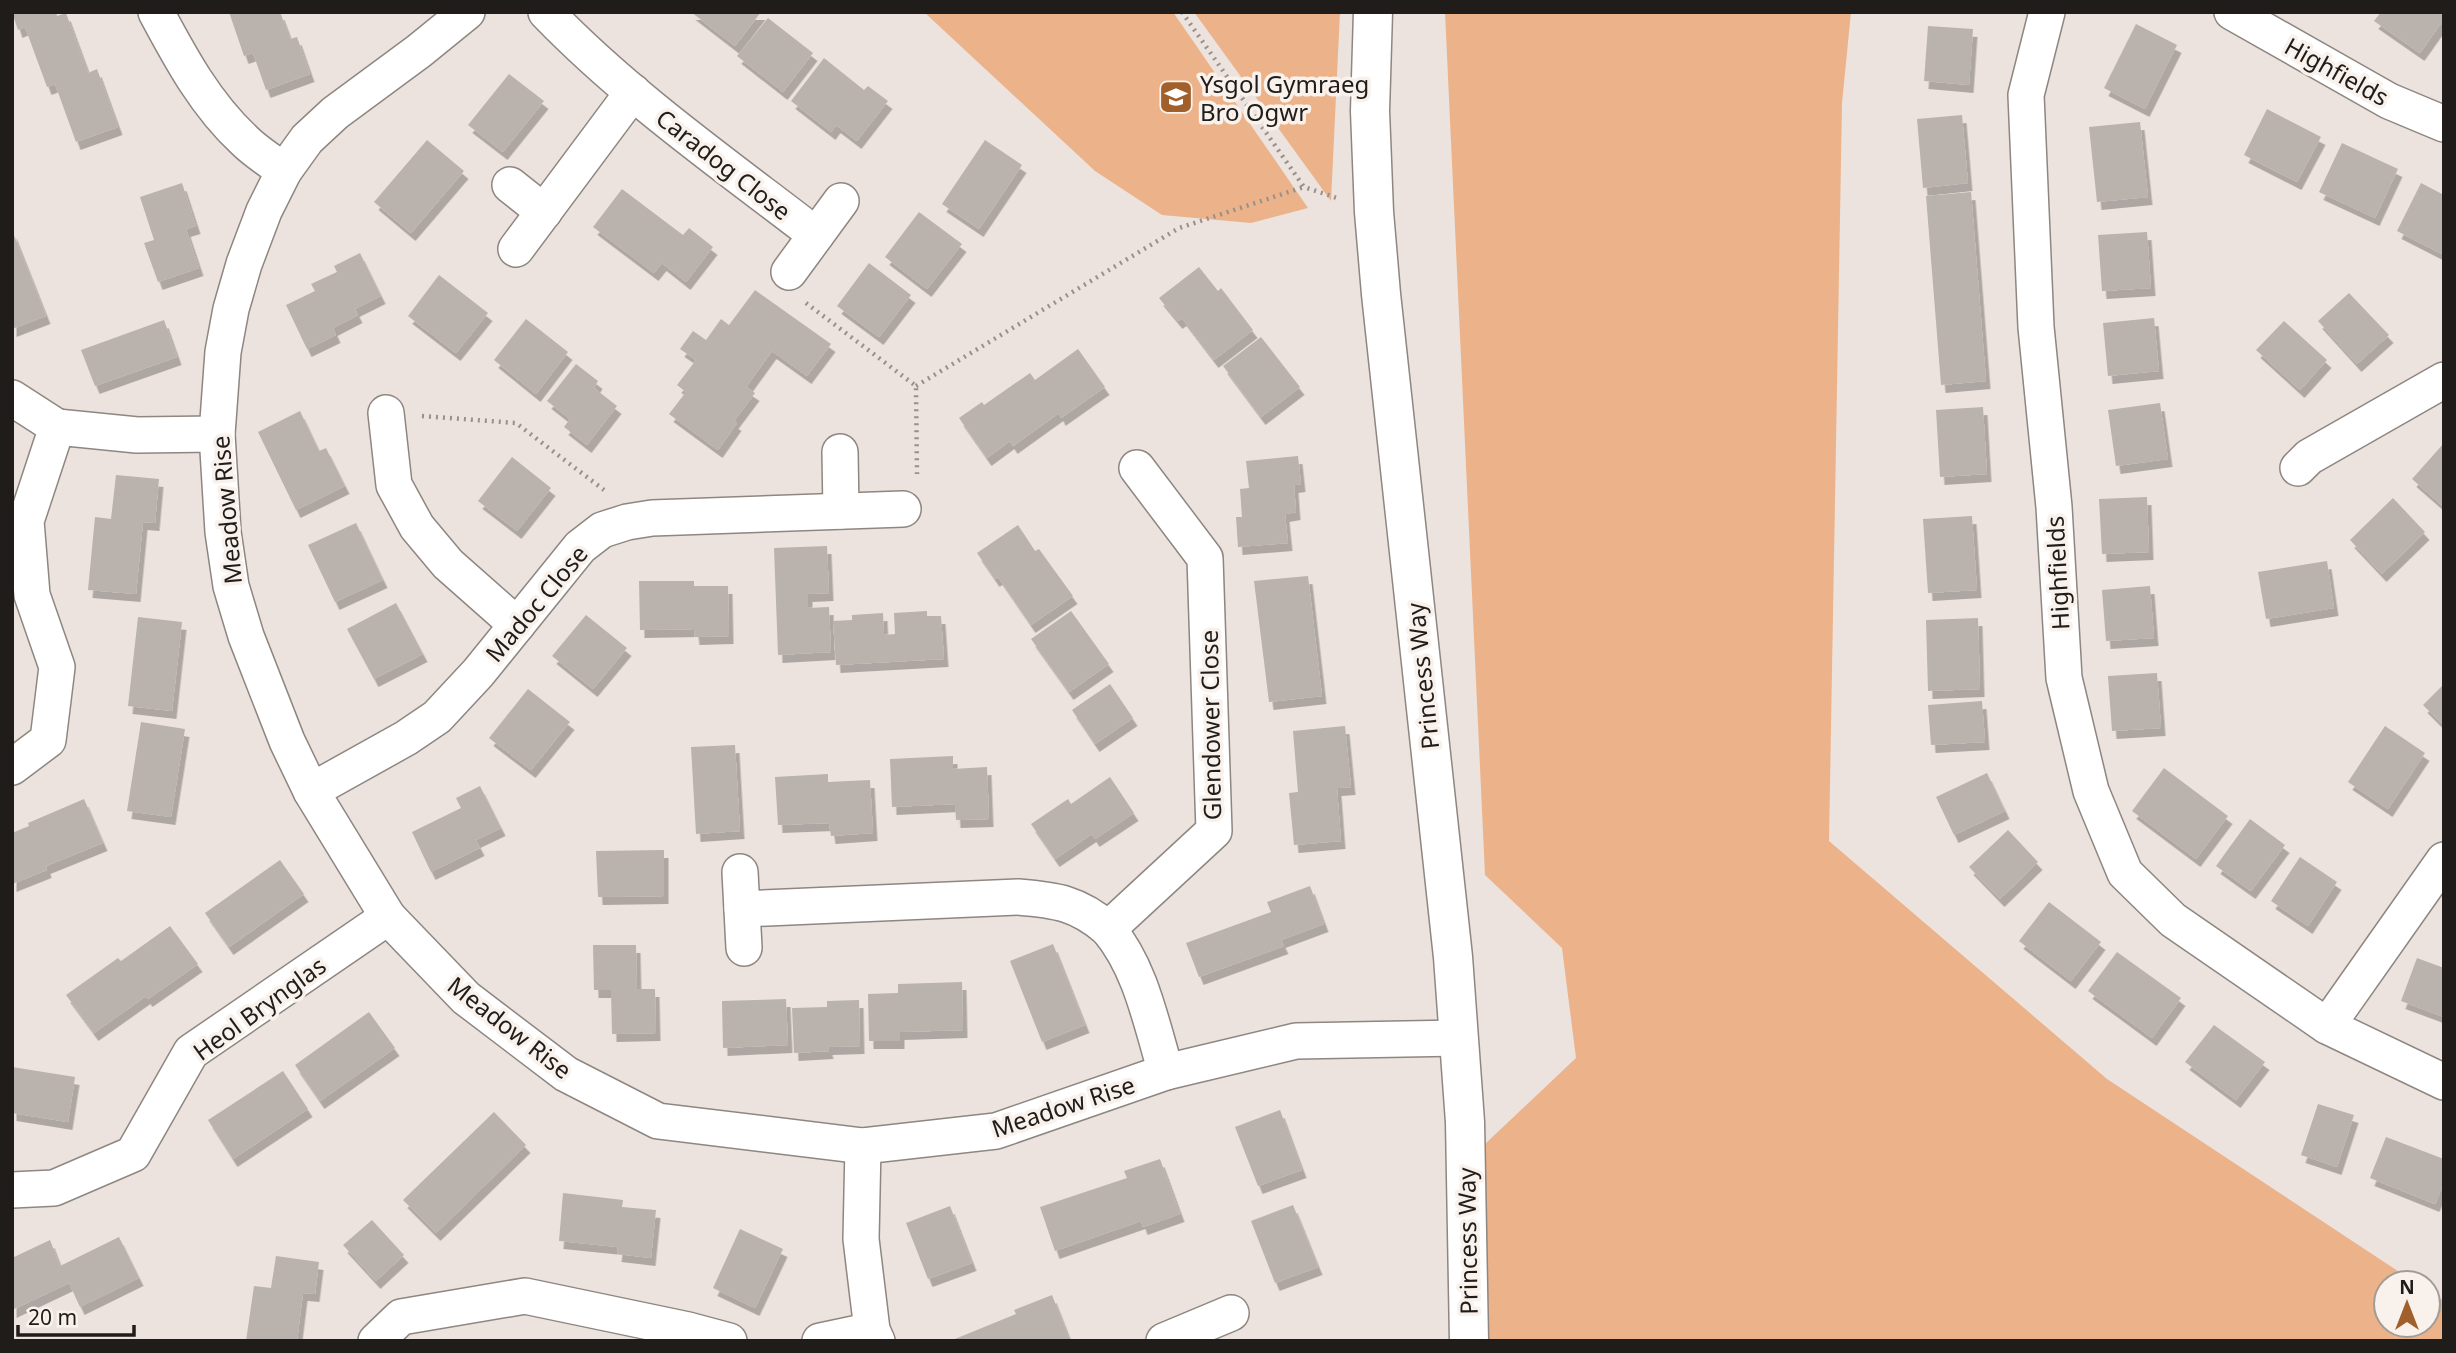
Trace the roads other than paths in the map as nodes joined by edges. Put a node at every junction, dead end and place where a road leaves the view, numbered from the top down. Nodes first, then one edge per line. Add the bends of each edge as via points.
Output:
1 (156, 12) edge
2 (467, 12) edge
3 (546, 12) edge
4 (1373, 12) edge
5 (2047, 12) edge
6 (2232, 12) edge
7 (633, 92) junction
8 (2444, 124) edge
9 (284, 171) junction
10 (510, 185) dead end
11 (841, 201) dead end
12 (544, 212) junction
13 (816, 235) junction
14 (516, 249) dead end
15 (789, 272) road end
16 (2444, 380) edge
17 (12, 398) edge
18 (386, 413) road end
19 (57, 428) junction
20 (217, 435) junction
21 (840, 452) dead end
22 (1137, 468) dead end
23 (2298, 468) dead end
24 (903, 509) road end
25 (841, 511) junction
26 (517, 625) junction
27 (12, 767) edge
28 (311, 791) junction
29 (2444, 860) edge
30 (740, 872) dead end
31 (742, 909) junction
32 (388, 917) junction
33 (1108, 929) junction
34 (744, 948) dead end
35 (2327, 1026) junction
36 (1459, 1038) junction
37 (1166, 1072) junction
38 (2444, 1082) edge
39 (863, 1146) junction
40 (12, 1189) edge
41 (1231, 1312) dead end
42 (686, 1335) edge
43 (874, 1335) edge
44 (376, 1341) edge
45 (729, 1341) edge
46 (820, 1341) edge
47 (1164, 1341) edge
48 (1469, 1341) edge

1 - 9 street via 203,95 246,143
2 - 9 street, Meadow Rise via 335,113 307,139
3 - 7 street, Caradog Close
4 - 36 street, Princess Way via 1370,111 1383,321
5 - 35 street, Highfields via 2026,95 2036,327 2054,507 2064,678 2091,791 2125,873 2173,920
6 - 8 street, Highfields via 2389,101
7 - 12 street, Caradog Close
7 - 13 street, Caradog Close
9 - 20 street, Meadow Rise via 264,211 231,309
10 - 12 street
11 - 13 street, Caradog Close
12 - 14 street, Caradog Close
13 - 15 street, Caradog Close
16 - 23 street via 2309,457
17 - 19 street
18 - 26 street via 394,485 417,527 448,564
19 - 20 street
19 - 27 street via 26,521 33,595 57,667 48,740
20 - 28 street, Meadow Rise via 231,586 265,688
21 - 25 street
22 - 33 street, Glendower Close via 1205,558 1214,831
24 - 25 street, Madoc Close
25 - 26 street, Madoc Close via 652,518 602,530 580,547
26 - 28 street, Madoc Close via 437,717
28 - 32 street, Meadow Rise
29 - 35 street
30 - 31 street
31 - 33 street via 1017,897 1074,906
31 - 34 street
32 - 39 street, Meadow Rise via 466,998 566,1074 658,1121
32 - 40 street, Heol Brynglas via 191,1052 133,1154 54,1188
33 - 37 street via 1133,967
35 - 38 street, Highfields
36 - 37 street, Meadow Rise via 1296,1041
36 - 48 street, Princess Way
37 - 39 street, Meadow Rise via 996,1131
39 - 43 street via 860,1239
41 - 47 street
42 - 44 street via 525,1296 401,1317
42 - 45 street
43 - 46 street

